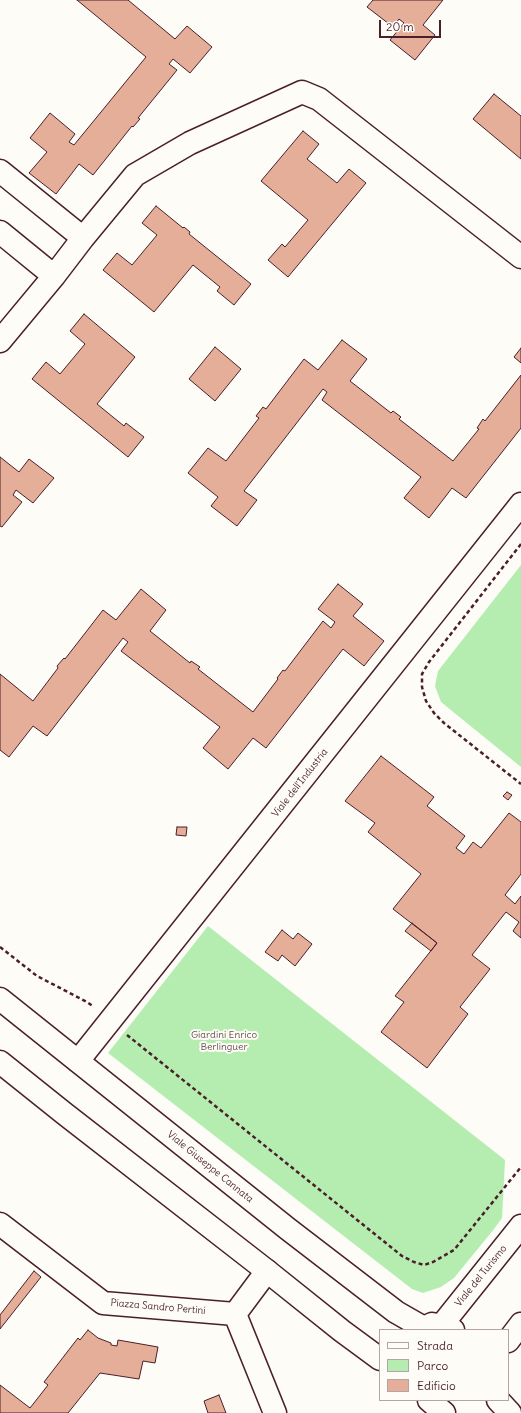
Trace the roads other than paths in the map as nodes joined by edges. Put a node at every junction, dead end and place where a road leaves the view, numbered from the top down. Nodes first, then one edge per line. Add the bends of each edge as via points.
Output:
1 (0, 171) edge
2 (0, 232) edge
3 (83, 238) junction
4 (521, 257) edge
5 (54, 276) junction
6 (0, 341) edge
7 (521, 504) edge
8 (0, 999) edge
9 (78, 1061) junction
10 (0, 1062) edge
11 (0, 1224) edge
12 (521, 1226) edge
13 (267, 1271) junction
14 (235, 1314) junction
15 (521, 1324) edge
16 (434, 1328) edge
17 (509, 1340) edge
18 (379, 1358) edge
19 (499, 1401) edge
20 (275, 1413) edge
21 (510, 1413) edge

1 - 3 street
2 - 5 street
3 - 4 street via 135,175 190,143 302,92 319,99
3 - 5 street
5 - 6 street
7 - 9 street, Viale dell'Industria
8 - 9 street, Viale Giuseppe Cannata
9 - 16 street, Viale Giuseppe Cannata via 396,1312
10 - 13 street
11 - 14 street, Piazza Sandro Pertini via 103,1302
12 - 16 street, Viale del Turismo
13 - 14 street
13 - 18 street
14 - 20 street
15 - 17 street
19 - 21 street

